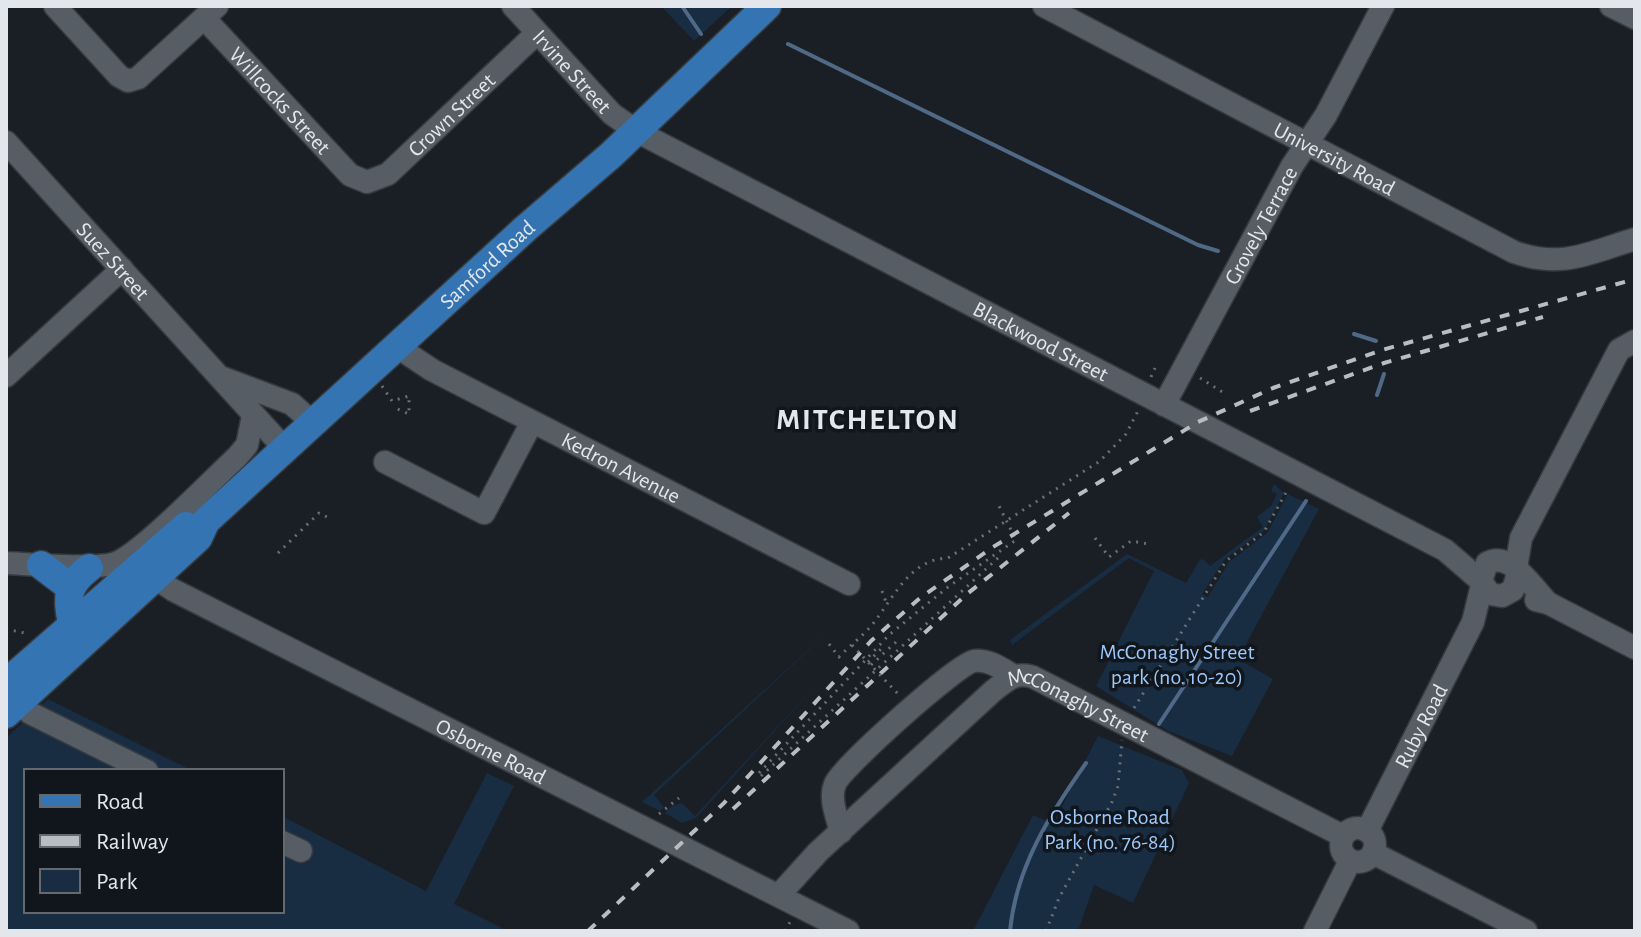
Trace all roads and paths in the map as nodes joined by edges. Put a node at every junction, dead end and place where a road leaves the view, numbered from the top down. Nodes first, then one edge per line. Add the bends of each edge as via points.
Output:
1 (55, 6) edge
2 (513, 6) edge
3 (729, 6) edge
4 (767, 6) edge
5 (1044, 6) edge
6 (1383, 6) edge
7 (1611, 6) edge
8 (211, 12) edge
9 (731, 13) dead end
10 (1635, 18) edge
11 (537, 33) junction
12 (636, 131) junction
13 (6, 142) edge
14 (1307, 143) junction
15 (359, 181) joint
16 (1635, 239) edge
17 (122, 269) junction
18 (396, 346) junction
19 (1627, 346) edge
20 (6, 376) edge
21 (222, 377) junction
22 (1200, 378) dead end
23 (382, 386) dead end
24 (1227, 395) dead end
25 (1164, 405) junction
26 (393, 407) dead end
27 (1138, 411) dead end
28 (253, 416) junction
29 (532, 422) junction
30 (313, 423) junction
31 (285, 449) junction
32 (385, 462) dead end
33 (1288, 489) dead end
34 (997, 502) dead end
35 (327, 517) dead end
36 (1007, 520) junction
37 (1095, 538) dead end
38 (1149, 544) dead end
39 (278, 553) dead end
40 (999, 557) dead end
41 (6, 563) edge
42 (41, 565) joint
43 (146, 572) junction
44 (1500, 577) junction
45 (79, 578) junction
46 (849, 584) dead end
47 (882, 591) dead end
48 (886, 602) junction
49 (72, 623) junction
50 (6, 629) edge
51 (29, 634) dead end
52 (889, 635) junction
53 (896, 642) junction
54 (829, 644) dead end
55 (852, 645) junction
56 (883, 647) dead end
57 (900, 647) junction
58 (1635, 648) edge
59 (869, 664) junction
60 (1014, 676) junction
61 (899, 695) dead end
62 (10, 700) edge
63 (1131, 714) dead end
64 (1122, 737) dead end
65 (143, 769) edge
66 (679, 798) dead end
67 (659, 814) dead end
68 (841, 832) junction
69 (1343, 836) junction
70 (1370, 842) junction
71 (1350, 861) junction
72 (779, 895) junction
73 (790, 922) dead end
74 (785, 931) edge
75 (847, 931) edge
76 (1046, 931) edge
77 (1315, 931) edge
78 (1526, 931) edge

1 - 8 street via 128,81 138,78
2 - 11 street, Irvine Street
3 - 9 path
4 - 12 main road, Samford Road
5 - 14 street, University Road
6 - 14 street, Grovely Terrace
7 - 10 street
8 - 15 street, Willcocks Street
11 - 12 street, Irvine Street via 612,114
11 - 15 street, Crown Street via 388,174 377,181
12 - 18 main road, Samford Road
12 - 25 street, Blackwood Street
13 - 17 street, Suez Street
14 - 16 street, University Road via 1539,261 1564,261
14 - 25 street, Grovely Terrace
17 - 20 street
17 - 21 street, Suez Street
18 - 29 street, Kedron Avenue via 411,359
18 - 30 main road, Samford Road
19 - 44 street, Ruby Road
21 - 28 street, Suez Street
21 - 30 street, Suez Street via 292,404
22 - 24 path
23 - 26 path via 392,401 409,396 409,414
25 - 44 street, Blackwood Street
27 - 36 path via 1126,434 1100,461
28 - 31 street, Suez Street
28 - 45 street via 247,445 237,457 122,559
29 - 32 street via 484,513
29 - 46 street, Kedron Avenue
30 - 31 main road, Samford Road
31 - 43 main road, Samford Road via 206,521 186,525
33 - 63 path via 1264,532 1226,561
34 - 36 path
35 - 39 path via 319,513
36 - 48 path via 948,558 931,559
36 - 52 path via 1016,540
37 - 38 path via 1109,557 1131,541
40 - 57 path
41 - 42 street
42 - 45 main road
43 - 49 main road, Samford Road
43 - 62 main road, Samford Road
43 - 72 street, Osborne Road
44 - 58 street, Blackwood Street
44 - 70 street, Ruby Road via 1473,622
45 - 49 main road via 67,599
47 - 48 path
48 - 55 path
49 - 62 main road, Samford Road
50 - 51 path
52 - 53 path
52 - 57 path via 760,774
53 - 57 path
53 - 59 path
54 - 55 path via 839,657
55 - 59 path, bridge
56 - 59 path
59 - 61 path, bridge
60 - 68 street, McConaghy Street
60 - 68 street via 990,663 972,662 935,687 839,776 833,800
60 - 69 street, McConaghy Street via 1033,677
62 - 65 street
64 - 76 path via 1112,802
66 - 67 path
68 - 72 street, McConaghy Street
69 - 70 street via 1352,829
69 - 71 street via 1341,849
70 - 71 street via 1364,861
70 - 78 street
71 - 77 street
72 - 75 street, Osborne Road
73 - 74 path

